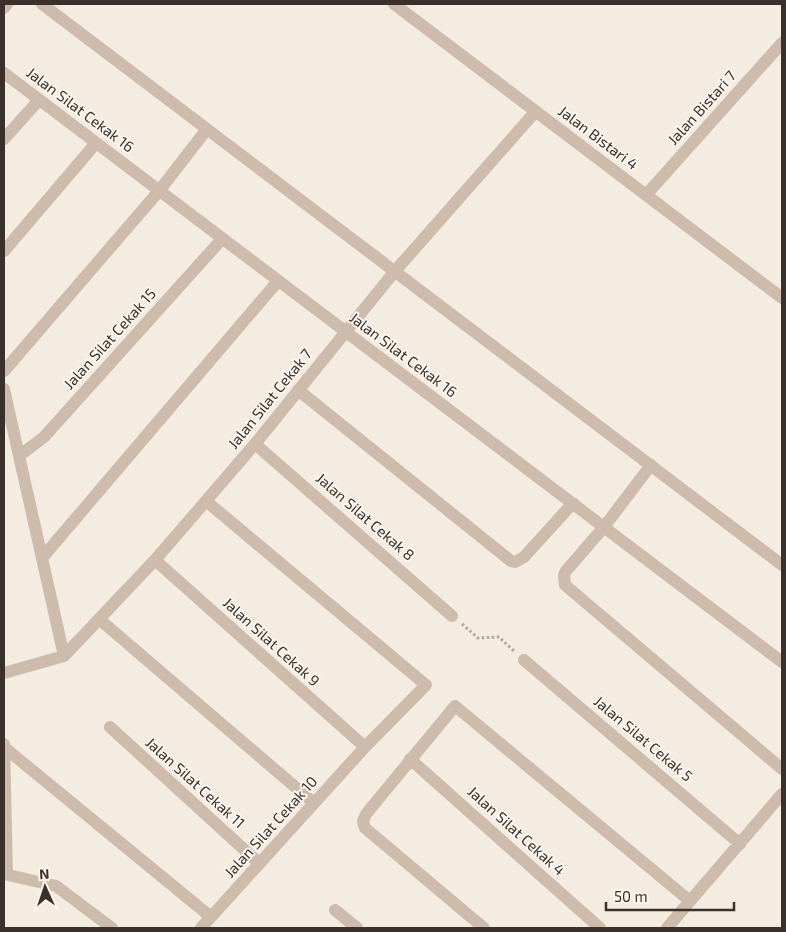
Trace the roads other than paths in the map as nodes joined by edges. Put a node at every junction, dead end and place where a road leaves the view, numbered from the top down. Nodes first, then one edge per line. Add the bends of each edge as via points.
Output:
1 (7, 4) edge
2 (42, 4) edge
3 (394, 4) edge
4 (4, 8) edge
5 (782, 43) edge
6 (4, 73) edge
7 (39, 100) junction
8 (536, 111) junction
9 (207, 129) junction
10 (4, 139) edge
11 (96, 143) junction
12 (159, 191) junction
13 (646, 195) junction
14 (222, 239) junction
15 (4, 251) edge
16 (394, 271) junction
17 (278, 281) junction
18 (782, 298) edge
19 (346, 332) junction
20 (4, 371) edge
21 (4, 389) edge
22 (298, 390) junction
23 (255, 444) junction
24 (19, 456) junction
25 (651, 466) junction
26 (206, 501) junction
27 (573, 503) junction
28 (604, 527) junction
29 (42, 558) junction
30 (155, 560) junction
31 (782, 565) edge
32 (452, 616) road end
33 (99, 619) junction
34 (64, 656) junction
35 (524, 660) road end
36 (782, 662) edge
37 (4, 673) edge
38 (110, 727) dead end
39 (4, 745) edge
40 (365, 748) junction
41 (410, 759) junction
42 (782, 769) edge
43 (782, 794) edge
44 (314, 803) junction
45 (740, 844) junction
46 (259, 863) junction
47 (5, 874) edge
48 (690, 902) junction
49 (335, 910) dead end
50 (211, 917) junction
51 (112, 928) edge
52 (201, 928) edge
53 (357, 928) edge
54 (484, 928) edge
55 (600, 928) edge
56 (668, 928) edge

1 - 4 street
2 - 9 street
3 - 8 street, Jalan Bistari 4
5 - 13 street, Jalan Bistari 7
6 - 7 street, Jalan Silat Cekak 16
7 - 10 street
7 - 11 street, Jalan Silat Cekak 16
8 - 13 street, Jalan Bistari 4
8 - 16 street, Jalan Silat Cekak 7
9 - 12 street
9 - 16 street
11 - 12 street, Jalan Silat Cekak 16
11 - 15 street
12 - 14 street, Jalan Silat Cekak 16
12 - 20 street
13 - 18 street, Jalan Bistari 4
14 - 17 street, Jalan Silat Cekak 16
14 - 24 street, Jalan Silat Cekak 15 via 44,437
16 - 19 street, Jalan Silat Cekak 7
16 - 25 street
17 - 19 street, Jalan Silat Cekak 16
17 - 29 street
19 - 22 street, Jalan Silat Cekak 7
19 - 27 street, Jalan Silat Cekak 16
21 - 24 street
22 - 23 street, Jalan Silat Cekak 7
22 - 27 street via 511,561 524,557
23 - 26 street, Jalan Silat Cekak 7
23 - 32 street, Jalan Silat Cekak 8
24 - 29 street
25 - 28 street
25 - 31 street
26 - 30 street, Jalan Silat Cekak 7
26 - 40 street, Jalan Silat Cekak 10 via 426,685
27 - 28 street, Jalan Silat Cekak 16
28 - 36 street, Jalan Silat Cekak 16
28 - 42 street via 566,571 565,585
29 - 34 street
30 - 33 street, Jalan Silat Cekak 7
30 - 40 street, Jalan Silat Cekak 9
33 - 34 street, Jalan Silat Cekak 7
33 - 44 street
34 - 37 street
35 - 45 street, Jalan Silat Cekak 5
38 - 46 street, Jalan Silat Cekak 11
39 - 47 street
39 - 50 street
40 - 44 street, Jalan Silat Cekak 10
41 - 48 street via 455,706
41 - 54 street via 366,814 365,828
41 - 55 street, Jalan Silat Cekak 4
43 - 45 street
44 - 46 street, Jalan Silat Cekak 10
45 - 48 street
46 - 50 street, Jalan Silat Cekak 10
47 - 51 street via 56,886
48 - 56 street
49 - 53 street
50 - 52 street, Jalan Silat Cekak 10

